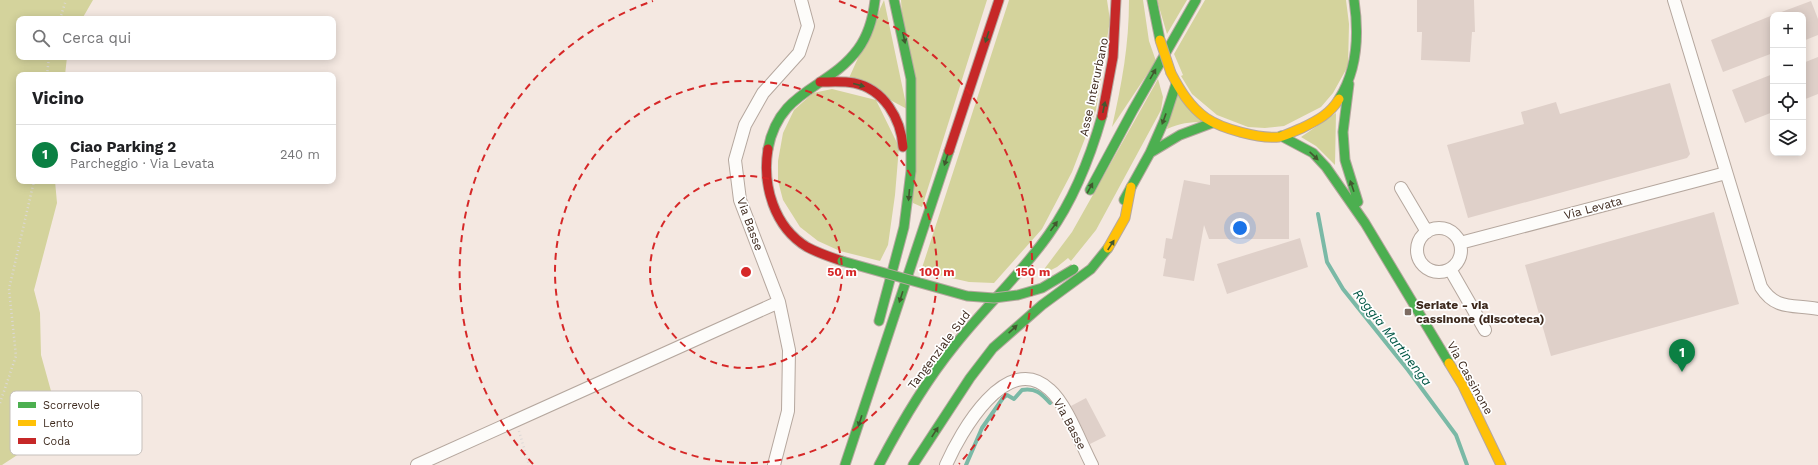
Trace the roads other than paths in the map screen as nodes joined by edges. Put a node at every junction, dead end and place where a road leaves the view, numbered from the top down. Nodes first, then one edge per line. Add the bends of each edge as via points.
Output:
1 (801, 0) edge
2 (875, 0) edge
3 (894, 0) edge
4 (999, 0) edge
5 (1116, 0) edge
6 (1152, 0) edge
7 (1196, 0) edge
8 (1354, 0) edge
9 (1674, 0) edge
10 (1364, 6) dead end
11 (1358, 25) junction
12 (820, 82) junction
13 (1176, 84) junction
14 (1349, 84) junction
15 (1212, 123) junction
16 (1281, 136) junction
17 (1150, 153) junction
18 (1726, 174) junction
19 (1131, 187) junction
20 (1401, 188) dead end
21 (1086, 196) dead end
22 (1116, 214) dead end
23 (1365, 223) junction
24 (1427, 232) junction
25 (1460, 243) junction
26 (1054, 245) dead end
27 (1031, 258) junction
28 (895, 260) junction
29 (1077, 266) dead end
30 (1450, 269) junction
31 (779, 302) junction
32 (1818, 309) edge
33 (877, 328) dead end
34 (1485, 330) dead end
35 (844, 438) dead end
36 (417, 465) edge
37 (774, 465) edge
38 (838, 465) edge
39 (845, 465) edge
40 (879, 465) edge
41 (914, 465) edge
42 (946, 465) edge
43 (1092, 465) edge
44 (1501, 465) edge

1 - 31 street, Via Basse via 808,26 799,53 763,93 745,125 735,160 740,200
2 - 12 main road via 875,14 870,31 859,50
3 -> 28 main road via 911,79 912,119 909,199
4 -> 39 main road
27 -> 5 main road, Asse Interurbano via 1058,220 1079,183 1092,151 1111,74 1116,34
6 - 13 main road, Via Cassinone, bridge via 1160,40
21 -> 7 main road
8 - 11 main road, Via Cassinone
9 - 18 street
10 - 11 main road
11 - 14 main road, Via Cassinone via 1357,50
12 -> 28 main road via 863,85 886,102 895,114 903,144
12 - 29 main road, bridge via 788,106 774,126 767,150 765,174 770,197 779,218 803,244 818,253 842,261 967,296 994,298 1018,295 1042,288
13 - 15 main road, Via Cassinone via 1191,104
13 -> 17 main road
14 - 16 main road, Via Cassinone via 1333,108 1315,123
23 -> 14 main road, Via Cassinone via 1345,160 1344,132
15 - 16 main road, Via Cassinone via 1229,131 1248,135
15 - 17 main road via 1191,129
16 -> 23 main road, Via Cassinone via 1313,153
17 - 19 main road
18 - 25 street, Via Levata
18 - 32 street via 1761,287 1767,296 1776,303
19 - 22 main road
41 -> 19 main road via 992,348 1042,305 1091,269 1105,253 1126,218
20 - 24 street
23 - 44 main road, Via Cassinone via 1463,386
24 - 25 street via 1440,228 1447,229 1458,237
24 - 30 street via 1420,240 1418,250 1423,264 1435,271
25 - 30 street via 1460,258
26 - 27 main road
27 - 40 main road, Tangenziale Sud via 967,330 938,368
28 - 33 main road
30 - 34 street
31 - 36 street
31 - 37 street, Via Basse via 789,350 788,411
35 - 38 main road
42 - 43 street, Via Basse via 971,419 998,389 1029,378 1051,390 1061,403

